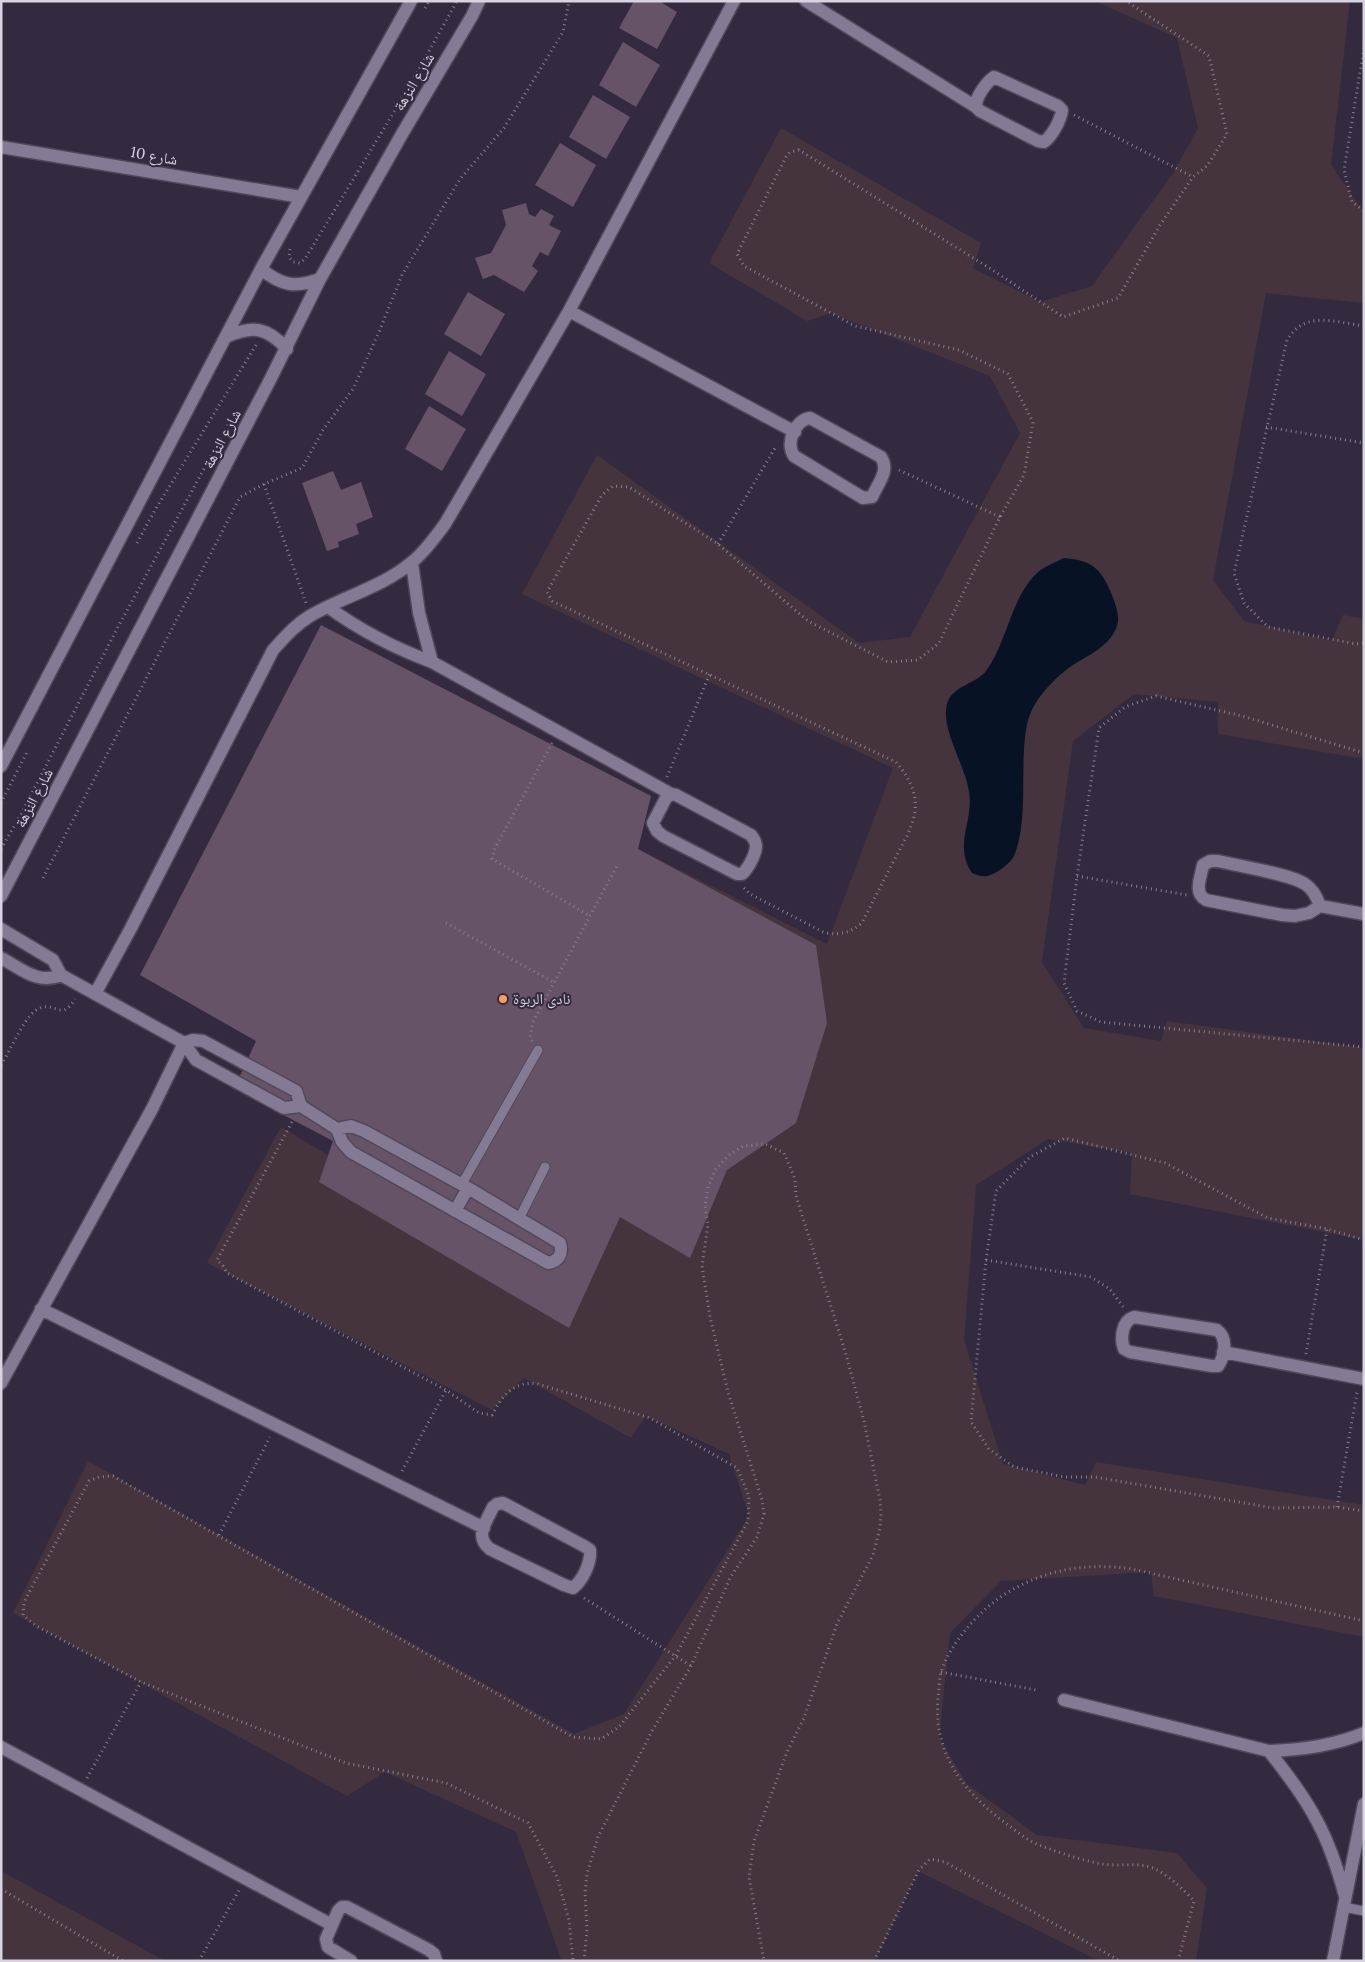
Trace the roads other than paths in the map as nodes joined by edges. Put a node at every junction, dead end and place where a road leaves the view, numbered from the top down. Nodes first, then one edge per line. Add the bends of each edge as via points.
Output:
1 (410, 1) edge
2 (479, 1) edge
3 (734, 1) edge
4 (806, 1) edge
5 (976, 107) junction
6 (1, 147) edge
7 (301, 197) junction
8 (262, 268) junction
9 (320, 279) junction
10 (569, 311) junction
11 (226, 338) junction
12 (287, 349) junction
13 (791, 430) junction
14 (412, 563) junction
15 (328, 608) junction
16 (432, 662) junction
17 (1, 766) edge
18 (666, 792) junction
19 (1, 896) edge
20 (1320, 906) junction
21 (1364, 914) edge
22 (1, 929) edge
23 (1, 958) edge
24 (61, 975) junction
25 (95, 994) junction
26 (184, 1043) junction
27 (538, 1050) road end
28 (301, 1106) junction
29 (337, 1129) junction
30 (545, 1166) dead end
31 (465, 1186) junction
32 (455, 1211) junction
33 (520, 1219) junction
34 (41, 1309) junction
35 (1223, 1352) junction
36 (1362, 1378) edge
37 (1, 1383) edge
38 (484, 1528) junction
39 (1064, 1700) dead end
40 (1364, 1734) edge
41 (1, 1747) edge
42 (1269, 1751) junction
43 (1364, 1804) edge
44 (1344, 1902) junction
45 (1364, 1911) edge
46 (332, 1926) junction
47 (351, 1961) edge
48 (436, 1961) edge
49 (1333, 1961) edge

1 - 7 street
2 - 9 street, شارع النزهة
3 - 10 street
4 - 5 street
5 - 5 street via 1044,142 1062,115 1058,106 994,77 976,102
6 - 7 street, شارع 10
7 - 8 street
8 - 9 street via 274,279 289,284 305,285
8 - 11 street
9 - 12 street, شارع النزهة
10 - 13 street
10 - 14 street via 445,524
11 - 12 street via 241,330 259,329 275,336
11 - 17 street
12 - 19 street, شارع النزهة
13 - 13 street via 789,443 794,456 863,498 872,497 885,470 881,457 810,418
14 - 15 street
14 - 16 street via 419,613
15 - 16 street via 377,639
15 - 25 street via 290,631 274,650
16 - 18 street
18 - 18 street via 653,823 663,836 737,874 746,871 756,847 751,835
20 - 20 street via 1295,916 1206,900 1198,892 1203,865 1218,861 1291,878 1304,883 1315,893
20 - 21 street
22 - 24 street via 53,960
23 - 24 street via 39,978 51,979
24 - 25 street
25 - 26 street
26 - 28 street via 196,1060 284,1108
26 - 28 street via 203,1041 296,1090
26 - 34 street via 152,1109
27 - 31 lane
28 - 29 street
29 - 31 street via 351,1126 364,1131
29 - 32 street via 342,1142 352,1152
30 - 33 lane
31 - 32 street
31 - 33 street
32 - 33 street via 548,1263 560,1257 560,1243
34 - 37 street
34 - 38 street
35 - 35 street via 1224,1341 1217,1330 1134,1317 1124,1323 1122,1343 1130,1352 1212,1366 1218,1366
35 - 36 street
38 - 38 street via 493,1507 503,1504 584,1546 590,1550 590,1559 579,1583 573,1588 490,1549 483,1543 481,1535
39 - 42 street
40 - 42 street via 1325,1746
41 - 46 street
42 - 44 street via 1317,1820 1334,1857
43 - 44 street
44 - 45 lane
44 - 49 street
46 - 47 street via 326,1939 328,1947
46 - 48 street via 338,1911 347,1907 429,1950

